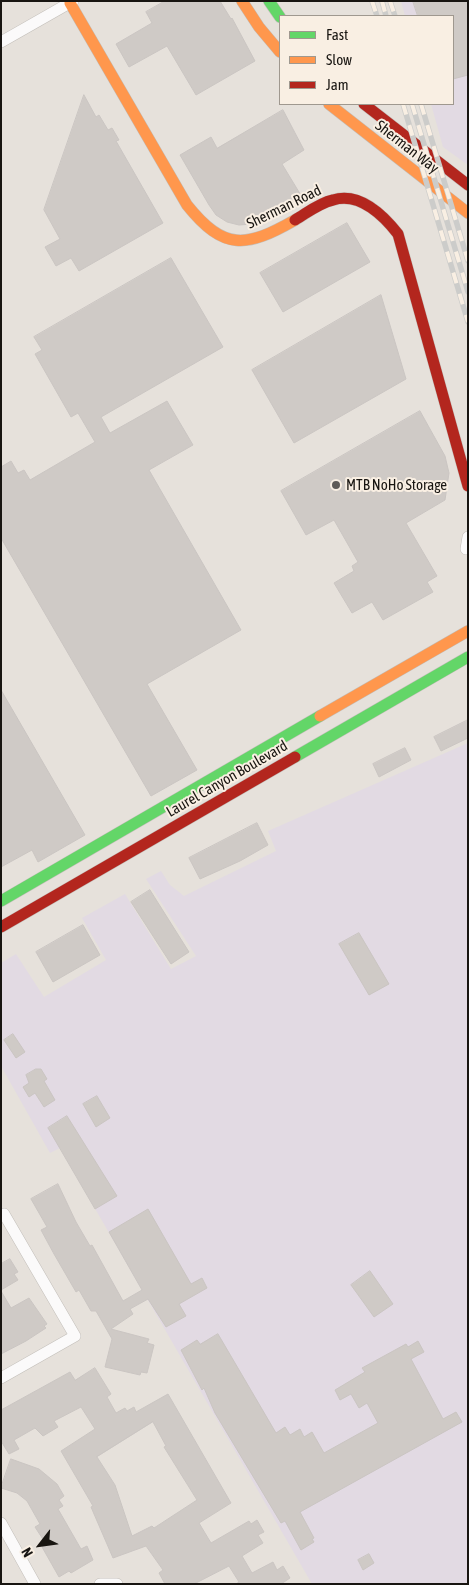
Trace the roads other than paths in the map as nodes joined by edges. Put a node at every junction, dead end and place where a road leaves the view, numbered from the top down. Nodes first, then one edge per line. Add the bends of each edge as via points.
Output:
1 (242, 1) edge
2 (269, 1) edge
3 (71, 2) edge
4 (279, 16) edge
5 (1, 42) edge
6 (279, 51) edge
7 (330, 105) edge
8 (365, 105) edge
9 (468, 185) edge
10 (468, 213) edge
11 (468, 486) edge
12 (468, 631) edge
13 (468, 657) edge
14 (215, 778) junction
15 (227, 797) junction
16 (1, 901) edge
17 (1, 927) edge
18 (3, 1215) edge
19 (1, 1378) edge
20 (1, 1523) edge
21 (35, 1584) edge
22 (100, 1584) edge
23 (117, 1584) edge

1 - 6 main road
2 - 4 main road
3 - 5 street
3 - 11 main road, Sherman Road via 187,205 208,229 241,242 259,239 323,204 345,198 361,202 389,222 398,234
7 - 10 main road, Sherman Way
8 - 9 main road, Sherman Way
12 - 14 main road, Laurel Canyon Boulevard
13 - 15 main road, Laurel Canyon Boulevard
14 - 15 main road
14 - 16 main road, Laurel Canyon Boulevard
15 - 17 main road, Laurel Canyon Boulevard
18 - 19 street via 75,1336
20 - 21 street
22 - 23 street

